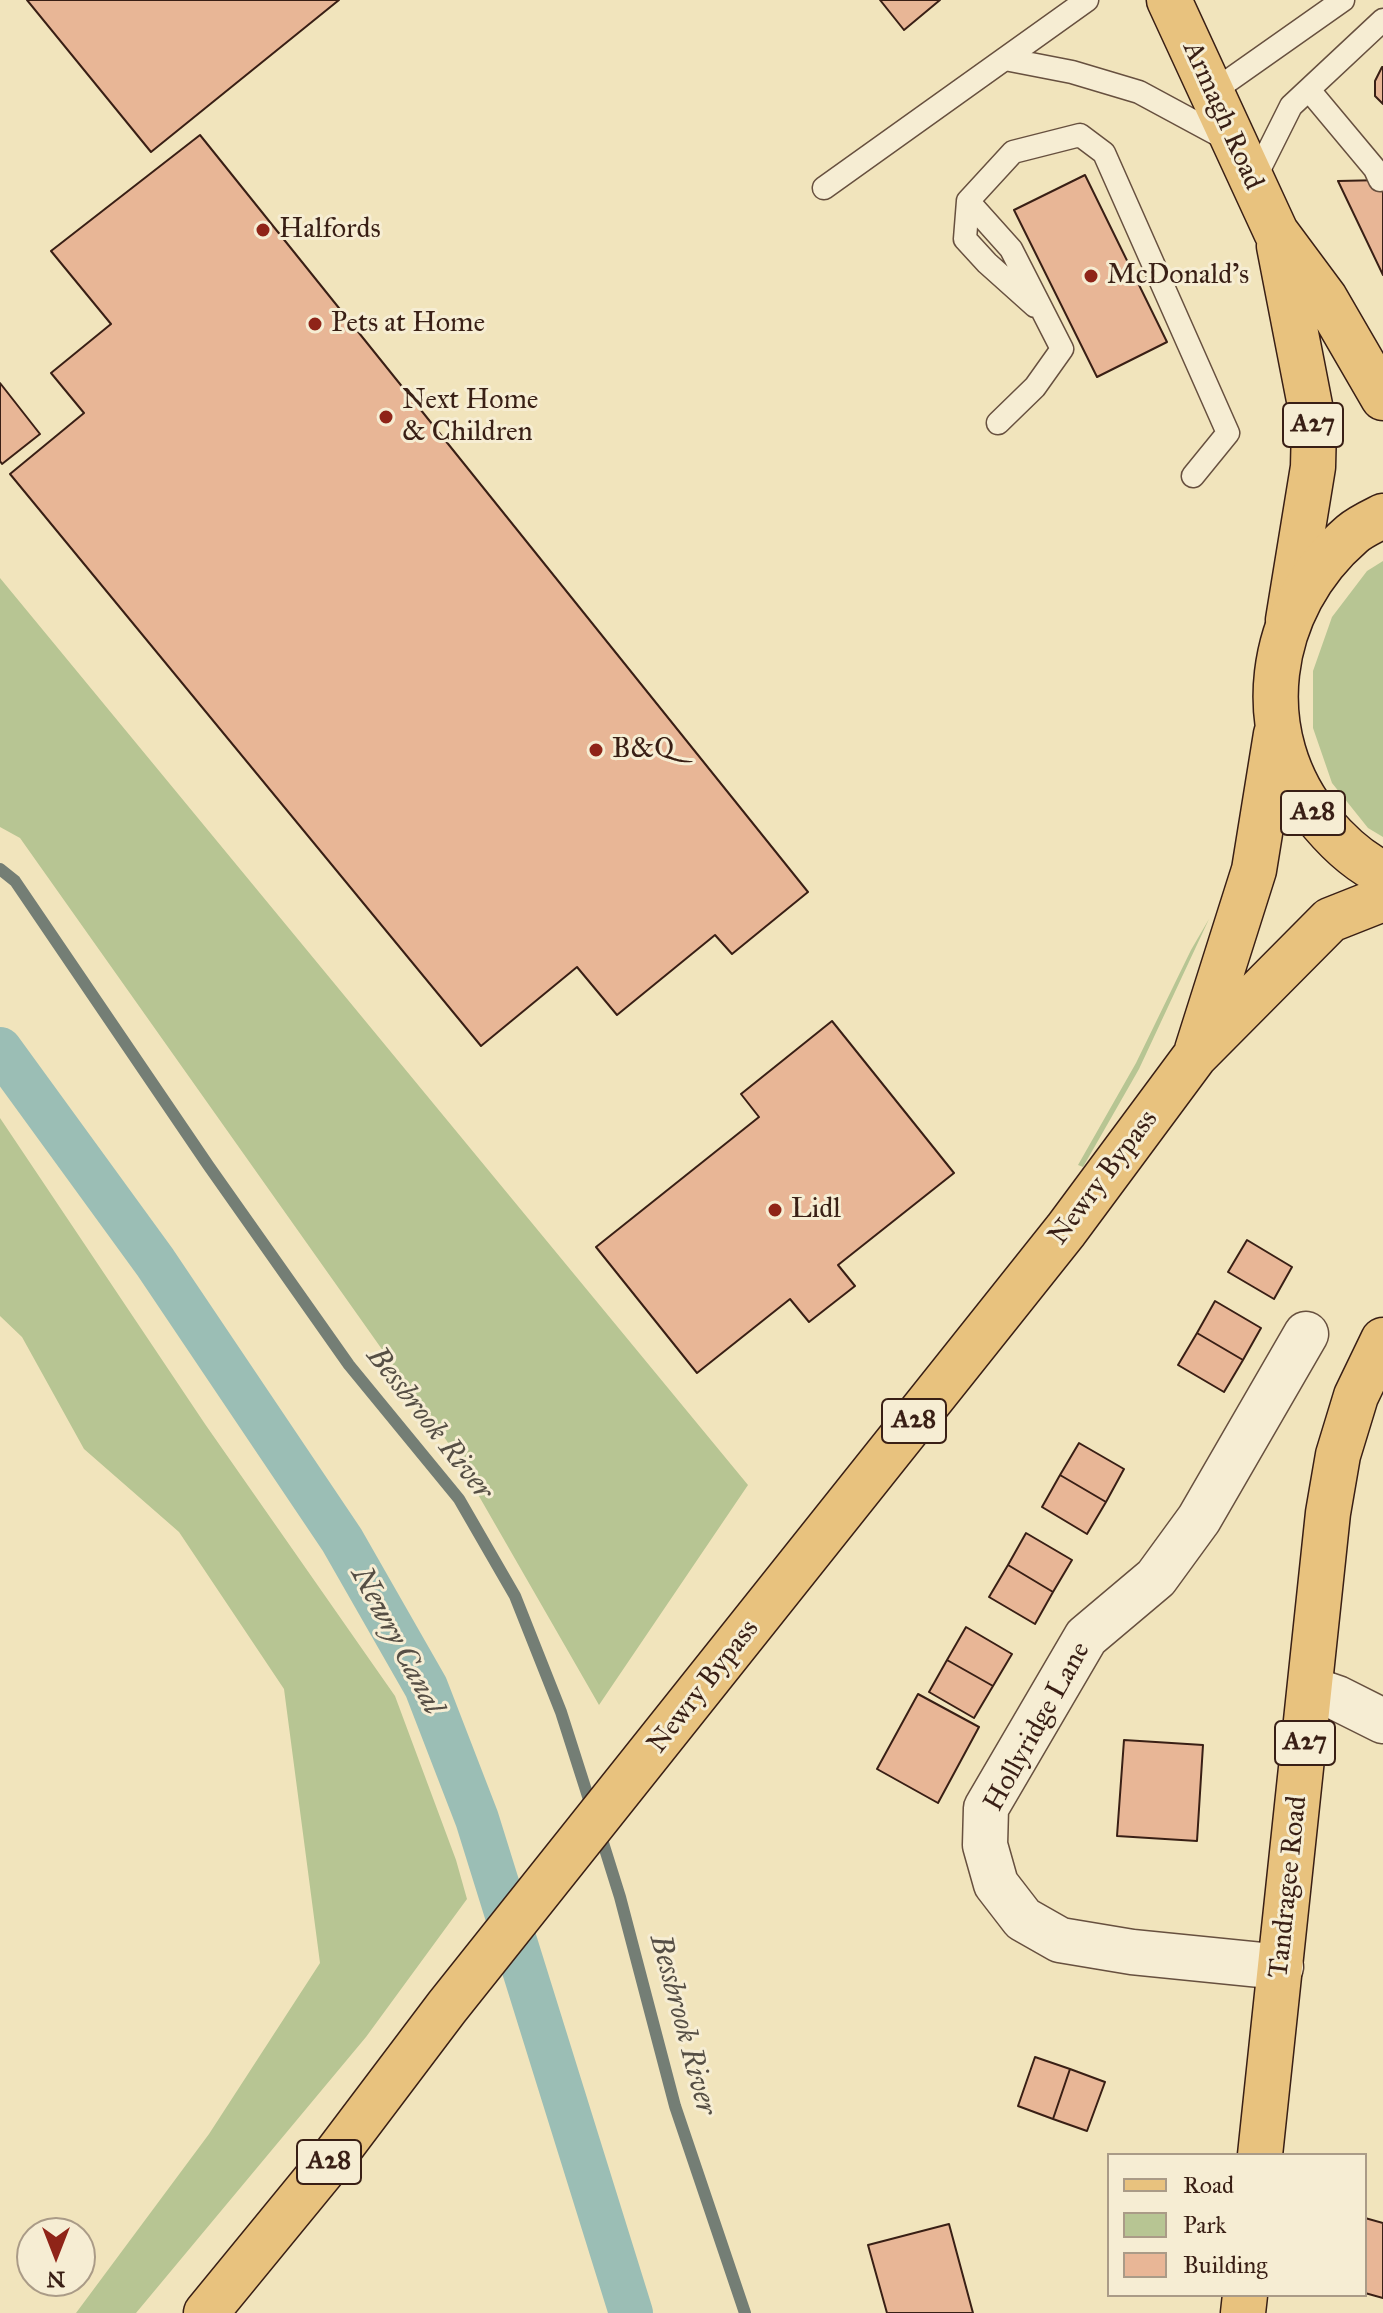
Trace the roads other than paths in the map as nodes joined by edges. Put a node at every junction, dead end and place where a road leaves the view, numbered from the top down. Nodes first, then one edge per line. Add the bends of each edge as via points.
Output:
1 (1087, 0) edge
2 (1169, 0) edge
3 (1343, 0) edge
4 (1383, 20) edge
5 (1005, 59) junction
6 (1309, 90) junction
7 (1211, 93) junction
8 (1233, 142) junction
9 (1380, 180) dead end
10 (1252, 184) junction
11 (824, 188) dead end
12 (1276, 232) junction
13 (1380, 386) edge
14 (998, 423) dead end
15 (1193, 476) dead end
16 (1383, 516) edge
17 (1288, 620) junction
18 (1277, 728) junction
19 (1383, 873) edge
20 (1383, 899) edge
21 (1195, 1056) junction
22 (1306, 1334) dead end
23 (1383, 1340) edge
24 (1311, 1689) junction
25 (1383, 1721) edge
26 (1281, 1967) junction
27 (1260, 2153) edge
28 (206, 2313) edge

1 - 5 lane
2 - 7 main road, Armagh Road / A27
3 - 7 lane
4 - 6 lane
5 - 8 lane via 1139,92
5 - 11 lane
6 - 9 lane
6 - 10 lane via 1285,114
7 - 8 main road, Armagh Road / A27
8 - 10 main road, Armagh Road / A27
10 - 12 main road, Armagh Road / A27
12 - 13 main road, Armagh Road / A27
12 - 17 main road, Armagh Road / A27 via 1314,426 1313,467
14 - 15 lane via 1035,387 1062,349 1045,315 965,239 968,201 1013,152 1080,135 1104,153 1228,433
16 - 17 main road, A28 via 1353,533 1315,572
17 - 18 main road, A28 via 1275,673
18 - 19 main road, A28 via 1289,770 1310,809 1339,843
18 - 21 main road via 1254,870
20 - 21 main road via 1330,920
21 - 28 main road, Newry Bypass / A28 via 1066,1230
22 - 26 street, Hollyridge Lane via 1199,1519 1156,1578 1086,1637 986,1808 985,1833 996,1884 1023,1919 1060,1940
23 - 24 main road, Tandragee Road / A27 via 1356,1396 1338,1455
24 - 25 street
24 - 26 main road, Tandragee Road / A27
26 - 27 main road, Tandragee Road / A27

